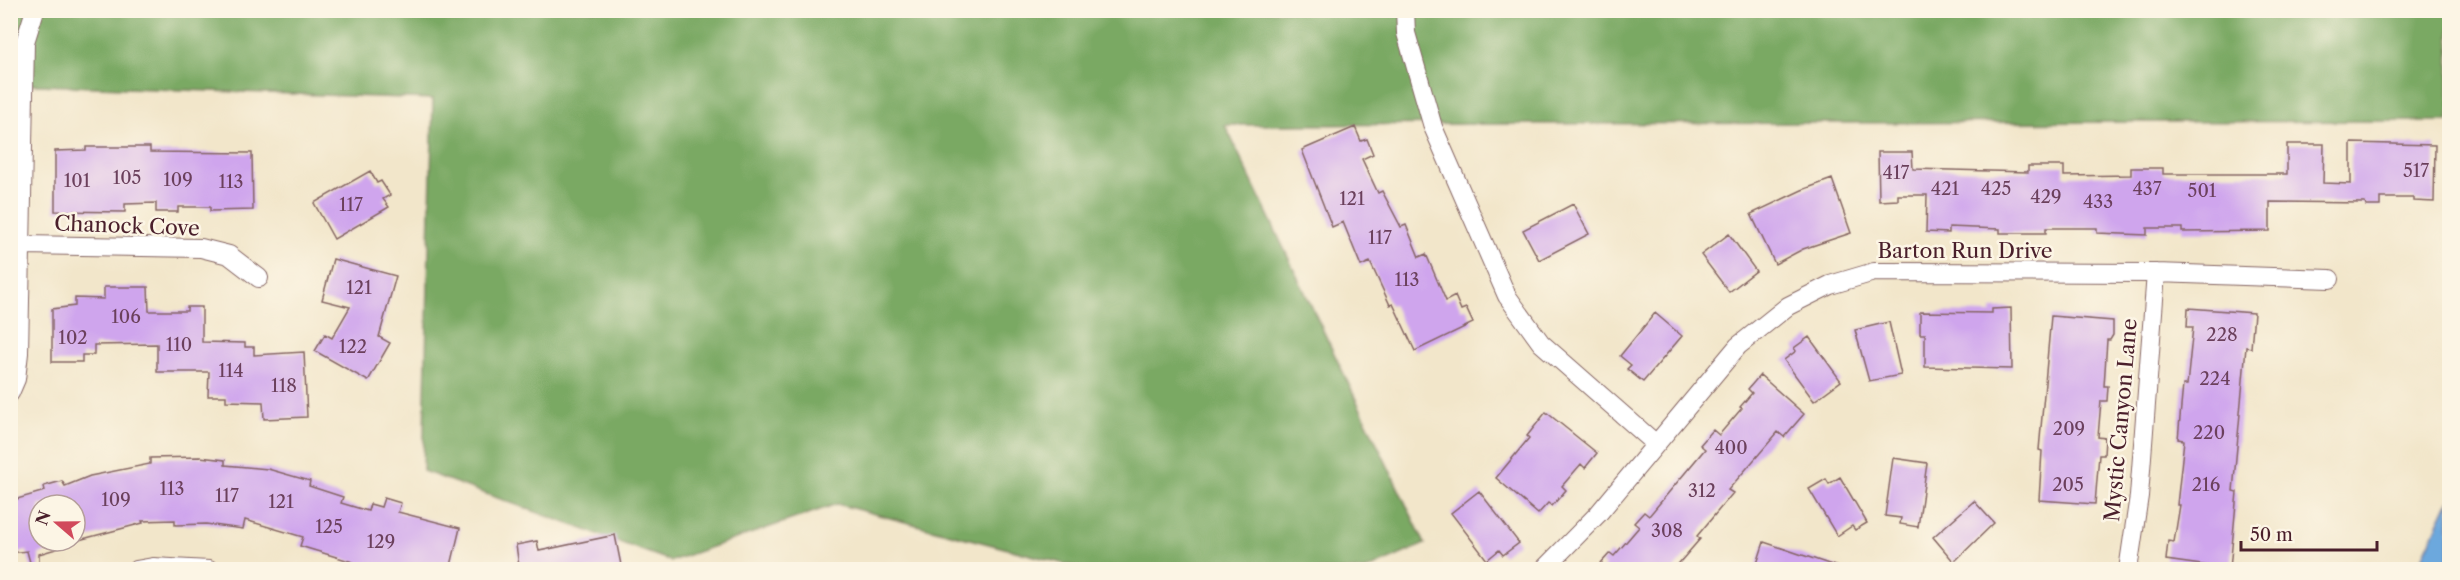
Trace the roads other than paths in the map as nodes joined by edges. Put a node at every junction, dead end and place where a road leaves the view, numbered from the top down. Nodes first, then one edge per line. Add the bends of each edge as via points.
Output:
1 (35, 10) edge
2 (1405, 10) edge
3 (22, 245) junction
4 (2156, 273) junction
5 (259, 278) dead end
6 (2330, 279) dead end
7 (10, 393) edge
8 (1656, 444) junction
9 (136, 570) edge
10 (209, 570) edge
11 (1543, 570) edge
12 (2128, 570) edge

1 - 3 street via 25,42
2 - 8 street via 1406,33 1433,127 1507,296 1541,343
3 - 5 street, Chanock Cove via 201,248 229,255
3 - 7 street via 19,353
4 - 6 street, Barton Run Drive
4 - 8 street, Barton Run Drive via 1874,272 1830,285 1788,306 1738,346
4 - 12 street, Mystic Canyon Lane via 2139,496
8 - 11 street, Barton Run Drive via 1598,514
9 - 10 street

